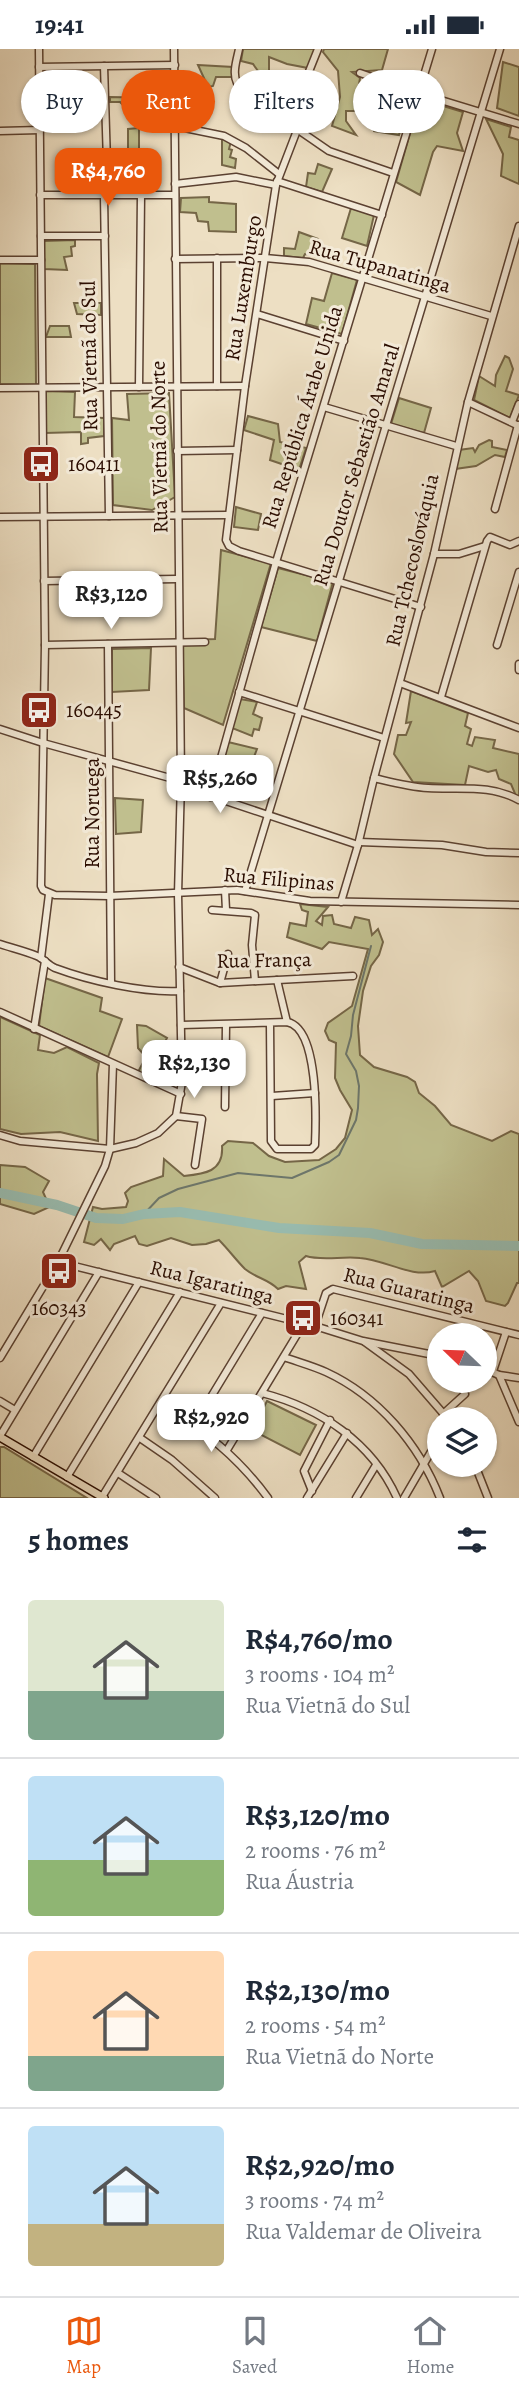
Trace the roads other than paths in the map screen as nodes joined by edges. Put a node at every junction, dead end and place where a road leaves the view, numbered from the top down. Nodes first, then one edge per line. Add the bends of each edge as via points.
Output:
1 (39, 49) edge
2 (174, 49) edge
3 (238, 49) edge
4 (318, 49) edge
5 (432, 49) edge
6 (500, 49) edge
7 (175, 65) junction
8 (104, 66) junction
9 (39, 67) junction
10 (39, 70) edge
11 (175, 70) edge
12 (236, 70) edge
13 (309, 70) edge
14 (425, 70) edge
15 (445, 101) edge
16 (481, 112) junction
17 (519, 124) edge
18 (21, 130) edge
19 (0, 131) edge
20 (40, 133) edge
21 (175, 133) edge
22 (215, 133) edge
23 (295, 133) edge
24 (305, 133) edge
25 (406, 133) edge
26 (393, 173) junction
27 (277, 180) junction
28 (175, 184) junction
29 (40, 195) junction
30 (106, 195) junction
31 (141, 195) junction
32 (175, 195) junction
33 (382, 215) junction
34 (519, 226) edge
35 (41, 236) junction
36 (104, 236) junction
37 (217, 258) junction
38 (265, 258) junction
39 (175, 259) junction
40 (0, 260) edge
41 (41, 260) junction
42 (364, 277) junction
43 (425, 296) junction
44 (257, 314) junction
45 (491, 316) junction
46 (344, 341) junction
47 (217, 386) junction
48 (246, 386) junction
49 (139, 387) junction
50 (176, 387) junction
51 (0, 388) edge
52 (43, 388) junction
53 (107, 388) junction
54 (468, 402) junction
55 (519, 404) edge
56 (324, 407) junction
57 (516, 425) edge
58 (387, 426) junction
59 (456, 446) junction
60 (237, 450) junction
61 (177, 451) junction
62 (495, 509) dead end
63 (179, 515) junction
64 (228, 515) junction
65 (109, 516) junction
66 (0, 517) edge
67 (44, 517) junction
68 (519, 541) edge
69 (485, 546) junction
70 (434, 554) junction
71 (276, 562) junction
72 (519, 572) edge
73 (177, 579) junction
74 (44, 581) junction
75 (338, 581) junction
76 (421, 607) junction
77 (178, 642) junction
78 (205, 642) dead end
79 (108, 644) junction
80 (45, 645) junction
81 (497, 645) dead end
82 (400, 683) junction
83 (239, 692) junction
84 (441, 697) junction
85 (300, 711) junction
86 (519, 727) edge
87 (0, 729) edge
88 (384, 738) junction
89 (43, 743) junction
90 (109, 761) junction
91 (374, 778) junction
92 (181, 784) junction
93 (210, 797) junction
94 (519, 800) edge
95 (268, 817) junction
96 (358, 844) junction
97 (519, 853) edge
98 (225, 890) junction
99 (245, 891) junction
100 (49, 894) junction
101 (178, 894) junction
102 (109, 896) junction
103 (341, 902) junction
104 (519, 905) edge
105 (212, 910) dead end
106 (226, 910) junction
107 (0, 944) edge
108 (228, 954) dead end
109 (43, 959) junction
110 (179, 967) junction
111 (353, 976) dead end
112 (277, 980) junction
113 (255, 981) junction
114 (111, 983) junction
115 (220, 983) junction
116 (180, 991) junction
117 (0, 1013) edge
118 (287, 1022) junction
119 (270, 1024) junction
120 (181, 1025) junction
121 (226, 1025) junction
122 (34, 1029) junction
123 (113, 1064) junction
124 (315, 1093) junction
125 (181, 1094) junction
126 (272, 1096) junction
127 (225, 1107) dead end
128 (176, 1116) junction
129 (0, 1135) edge
130 (110, 1149) junction
131 (195, 1165) dead end
132 (58, 1262) junction
133 (99, 1272) junction
134 (139, 1282) junction
135 (180, 1292) junction
136 (221, 1303) junction
137 (262, 1313) junction
138 (304, 1323) junction
139 (315, 1326) junction
140 (506, 1332) junction
141 (519, 1335) edge
142 (363, 1341) junction
143 (427, 1354) edge
144 (285, 1357) junction
145 (0, 1358) edge
146 (497, 1369) edge
147 (497, 1373) edge
148 (497, 1375) edge
149 (519, 1378) edge
150 (262, 1393) junction
151 (464, 1393) edge
152 (0, 1401) edge
153 (160, 1404) junction
154 (437, 1407) edge
155 (454, 1407) edge
156 (15, 1410) junction
157 (330, 1420) junction
158 (519, 1422) edge
159 (194, 1425) junction
160 (347, 1433) junction
161 (0, 1436) edge
162 (140, 1438) junction
163 (227, 1450) junction
164 (33, 1457) junction
165 (427, 1460) edge
166 (376, 1465) junction
167 (424, 1465) junction
168 (118, 1473) junction
169 (67, 1477) junction
170 (480, 1477) edge
171 (312, 1491) junction
172 (103, 1498) edge
173 (156, 1498) edge
174 (215, 1498) edge
175 (268, 1498) edge
176 (307, 1498) edge
177 (356, 1498) edge
178 (397, 1498) edge
179 (404, 1498) edge
180 (440, 1498) edge
181 (488, 1498) edge

1 - 9 street
2 - 7 street, Rua Vietnã do Norte
3 - 12 street
4 - 13 street, Rua Luxemburgo
5 - 14 street, Rua República Árabe Unida
6 - 16 street, Rua Doutor Sebastião Amaral
7 - 8 street
7 - 11 street, Rua Vietnã do Norte
8 - 9 street
8 - 30 street, Rua Vietnã do Sul
9 - 10 street
15 - 16 street
16 - 17 street
16 - 43 street, Rua Doutor Sebastião Amaral
18 - 19 street
20 - 29 street
21 - 28 street, Rua Vietnã do Norte
22 - 27 street via 246,148
23 - 27 street, Rua Luxemburgo
24 - 26 street via 329,151
25 - 26 street, Rua República Árabe Unida
26 - 33 street, Rua República Árabe Unida
27 - 28 street via 236,177
27 - 33 street
27 - 38 street, Rua Luxemburgo
28 - 32 street, Rua Vietnã do Norte
29 - 30 street
29 - 35 street
30 - 31 street
30 - 36 street, Rua Vietnã do Sul
31 - 32 street
31 - 49 street
32 - 39 street, Rua Vietnã do Norte
33 - 42 street, Rua República Árabe Unida
34 - 45 street, Rua Tchecoslováquia
35 - 36 street
35 - 41 street
36 - 53 street, Rua Vietnã do Sul
37 - 38 street, Rua Tupanatinga
37 - 39 street, Rua Tupanatinga
37 - 47 street
38 - 42 street, Rua Tupanatinga via 309,262
38 - 44 street, Rua Luxemburgo
39 - 50 street, Rua Vietnã do Norte
40 - 41 street
41 - 52 street
42 - 43 street, Rua Tupanatinga
42 - 46 street, Rua República Árabe Unida
43 - 45 street, Rua Tupanatinga
43 - 58 street, Rua Doutor Sebastião Amaral
44 - 46 street
44 - 48 street, Rua Luxemburgo
45 - 54 street, Rua Tchecoslováquia
46 - 56 street, Rua República Árabe Unida
47 - 48 street
47 - 50 street
48 - 60 street, Rua Luxemburgo
49 - 50 street
49 - 53 street
50 - 61 street, Rua Vietnã do Norte
51 - 52 street
52 - 53 street
52 - 67 street
53 - 65 street, Rua Vietnã do Sul
54 - 57 street
54 - 59 street, Rua Tchecoslováquia
55 - 57 street
56 - 58 street
56 - 71 street, Rua República Árabe Unida
57 - 62 street
58 - 59 street
58 - 75 street, Rua Doutor Sebastião Amaral
59 - 70 street, Rua Tchecoslováquia
60 - 61 street
60 - 64 street, Rua Luxemburgo
61 - 63 street, Rua Vietnã do Norte
63 - 64 street
63 - 65 street
63 - 73 street, Rua Vietnã do Norte
64 - 71 street, Rua Luxemburgo via 226,540 232,548
65 - 67 street
66 - 67 street
67 - 74 street
68 - 69 street via 510,545 491,537
69 - 70 street via 459,554
69 - 84 street
70 - 76 street, Rua Tchecoslováquia
71 - 75 street
71 - 83 street, Rua República Árabe Unida
72 - 81 street
73 - 74 street
73 - 77 street, Rua Vietnã do Norte
74 - 80 street
75 - 76 street
75 - 85 street, Rua Doutor Sebastião Amaral
76 - 82 street, Rua Tchecoslováquia
77 - 78 street
77 - 79 street
77 - 92 street, Rua Vietnã do Norte
79 - 80 street
79 - 90 street, Rua Noruega
80 - 89 street
82 - 84 street
82 - 88 street, Rua Tchecoslováquia
83 - 85 street
83 - 93 street, Rua República Árabe Unida
84 - 86 street
85 - 88 street
85 - 95 street, Rua Doutor Sebastião Amaral
87 - 89 street
88 - 91 street, Rua Tchecoslováquia
89 - 90 street
89 - 100 street via 41,886
90 - 92 street
90 - 102 street, Rua Noruega
91 - 94 street via 418,787 488,789
91 - 96 street, Rua Tchecoslováquia
92 - 93 street
92 - 101 street, Rua Vietnã do Norte
93 - 95 street
95 - 96 street
95 - 99 street, Rua Doutor Sebastião Amaral
96 - 97 street via 442,845
96 - 103 street, Rua Tchecoslováquia
98 - 99 street, Rua Filipinas
98 - 101 street, Rua Filipinas
98 - 106 street
99 - 103 street, Rua Filipinas
100 - 102 street, Rua Filipinas
100 - 109 street
101 - 102 street, Rua Filipinas
101 - 110 street, Rua Vietnã do Norte
102 - 114 street, Rua Noruega
103 - 104 street, Rua Filipinas
105 - 106 street
106 - 113 street via 255,915
107 - 109 street
108 - 115 street
109 - 114 street via 62,970
109 - 122 street
110 - 115 street, Rua França
110 - 116 street, Rua Vietnã do Norte
111 - 112 street, Rua França
112 - 113 street, Rua França
112 - 118 street
113 - 115 street, Rua França
114 - 116 street
116 - 120 street, Rua Vietnã do Norte
117 - 122 street
118 - 119 street
118 - 124 street via 303,1035
119 - 121 street
119 - 126 street
120 - 121 street
120 - 125 street, Rua Vietnã do Norte
121 - 127 street
122 - 123 street
123 - 125 street
123 - 130 street
124 - 126 street
124 - 126 street via 313,1148 308,1150 277,1149 271,1141
125 - 128 street, Rua Vietnã do Norte
128 - 130 street via 148,1139
128 - 131 street via 202,1119
129 - 130 street
130 - 132 street
132 - 133 street, Rua Igaratinga
132 - 145 street
133 - 134 street, Rua Igaratinga
133 - 156 street
134 - 135 street, Rua Igaratinga
134 - 164 street
135 - 136 street, Rua Igaratinga
135 - 169 street
136 - 137 street, Rua Igaratinga
136 - 153 street
137 - 138 street, Rua Igaratinga
137 - 159 street
138 - 139 street, Rua Igaratinga
138 - 144 street
139 - 140 street, Rua Guaratinga via 326,1293 333,1289
139 - 142 street, Rua Igaratinga
140 - 141 street, Rua Guaratinga
140 - 146 street
142 - 143 street, Rua Igaratinga
142 - 154 street via 409,1374
144 - 150 street
144 - 167 street via 324,1371 364,1394 397,1426
147 - 149 street
148 - 158 street
150 - 157 street
150 - 163 street
151 - 155 street
152 - 156 street
153 - 159 street
153 - 162 street
156 - 161 street
157 - 160 street
157 - 171 street via 304,1471
159 - 163 street
160 - 166 street
160 - 171 street
161 - 164 main road
162 - 168 street
162 - 174 street
163 - 175 street
164 - 169 main road
165 - 167 street
166 - 177 street
166 - 178 street
167 - 179 street
167 - 180 street
168 - 172 street
168 - 173 street
169 - 172 main road
170 - 181 street
171 - 176 street

